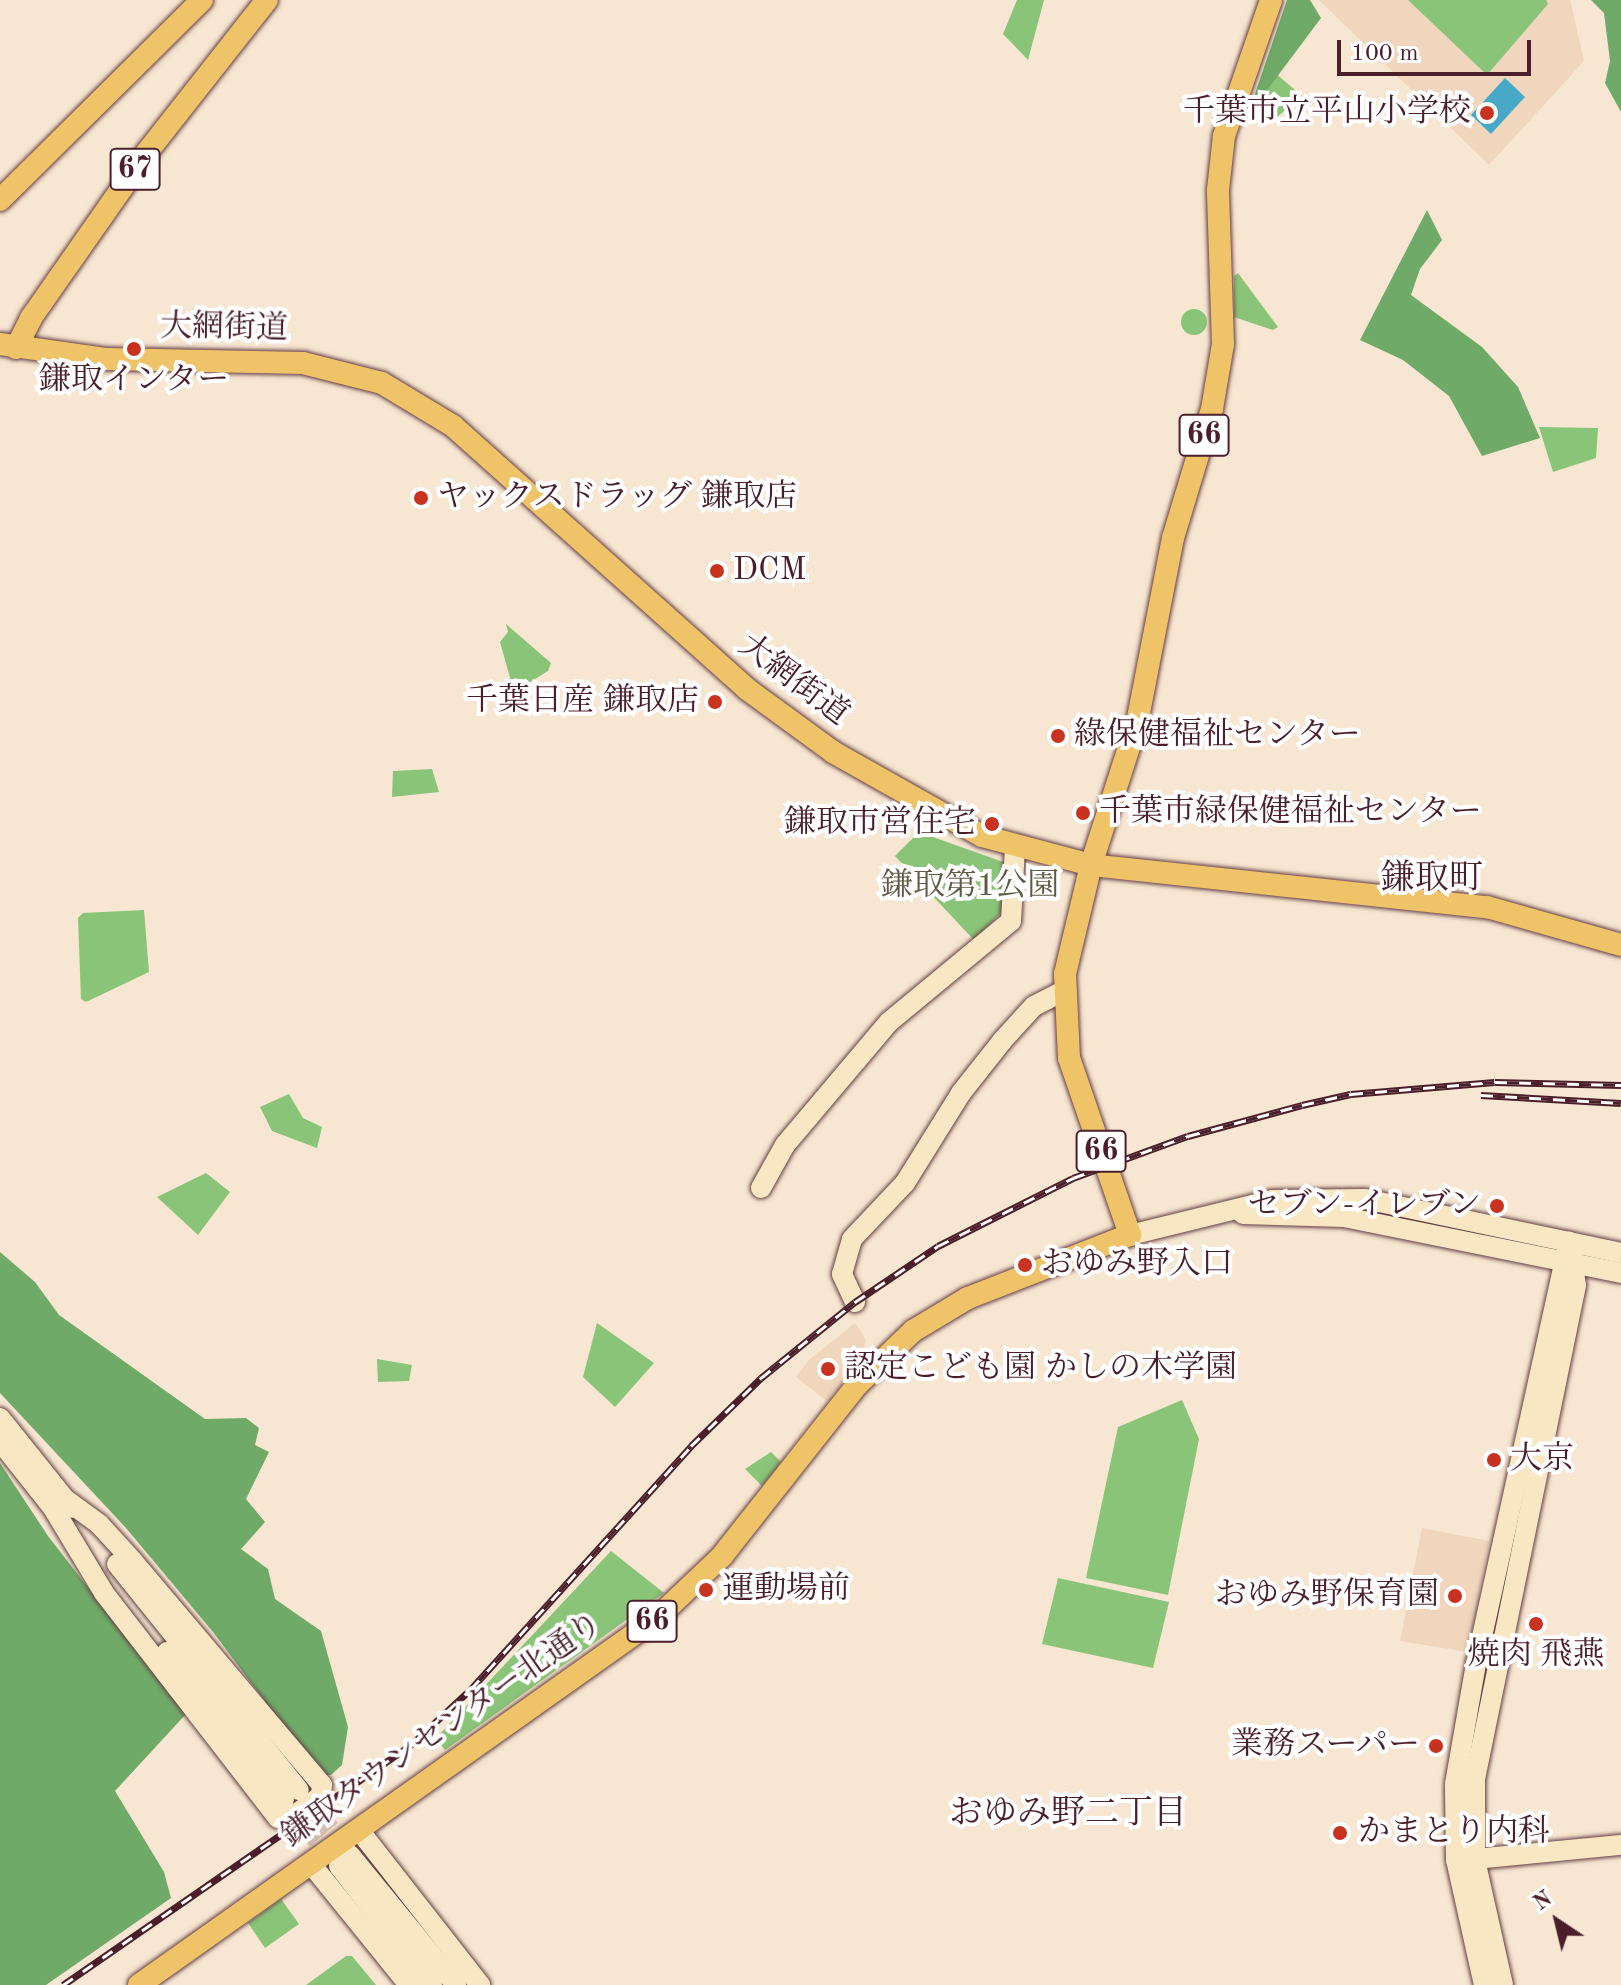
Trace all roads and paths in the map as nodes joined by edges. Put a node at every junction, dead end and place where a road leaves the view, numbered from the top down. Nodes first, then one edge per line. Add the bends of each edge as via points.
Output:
1 (202, 0) edge
2 (267, 0) edge
3 (1271, 0) edge
4 (0, 200) edge
5 (8, 346) edge
6 (1015, 846) junction
7 (1091, 865) junction
8 (1621, 945) edge
9 (1063, 991) junction
10 (761, 1188) dead end
11 (1130, 1235) junction
12 (1621, 1253) edge
13 (1569, 1256) junction
14 (1621, 1273) edge
15 (855, 1302) dead end
16 (0, 1418) edge
17 (0, 1441) edge
18 (59, 1504) junction
19 (292, 1795) tunnel mouth
20 (359, 1830) junction
21 (1621, 1845) edge
22 (1465, 1860) junction
23 (311, 1864) junction
24 (139, 1985) edge
25 (409, 1985) edge
26 (432, 1985) edge
27 (456, 1985) edge
28 (480, 1985) edge
29 (1484, 1985) edge
30 (1503, 1985) edge

1 - 4 main road, 67
2 - 5 main road, 67 via 148,151
3 - 7 main road, 66 via 1234,99 1222,148 1218,190 1223,344 1212,409 1173,538 1137,723
5 - 6 main road, 大網街道 via 107,359 278,360 335,368 382,383 453,426 747,689 898,792 973,832
6 - 7 main road, 大網街道
6 - 10 street via 1011,921 889,1022 785,1145
7 - 8 main road, 大網街道 via 1487,907
7 - 9 main road, 66
9 - 11 main road, 66 via 1066,1039 1077,1084
9 - 15 street via 1034,1006 1002,1041 961,1093 911,1176 852,1239 842,1274
11 - 13 street, 鎌取タウンセンター北通り via 1299,1197 1365,1199
11 - 20 main road, 鎌取タウンセンター北通り / 66 via 968,1298 913,1331 857,1385 747,1526 682,1596
12 - 13 street, 鎌取タウンセンター北通り
13 - 14 street, 鎌取タウンセンター北通り
13 - 22 street via 1462,1735 1455,1784
16 - 18 street
17 - 18 street
18 - 18 street via 99,1524 132,1560 322,1785 321,1796 289,1819 278,1818 104,1593
18 - 19 street
20 - 23 main road, 鎌取タウンセンター北通り / 66
20 - 28 street
21 - 22 street
22 - 29 street
22 - 30 street
23 - 24 main road, 鎌取タウンセンター北通り / 66
23 - 25 street
26 - 27 street via 345,1861

